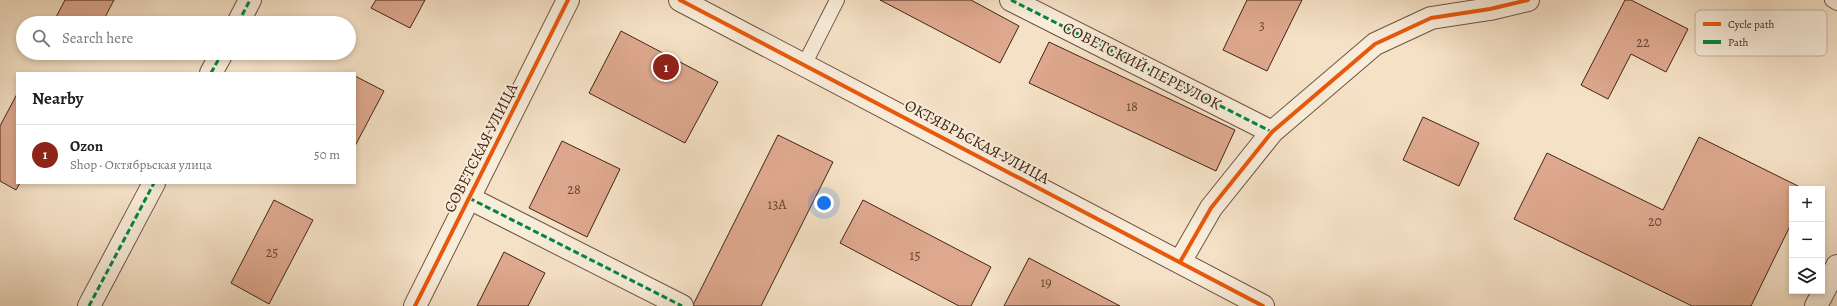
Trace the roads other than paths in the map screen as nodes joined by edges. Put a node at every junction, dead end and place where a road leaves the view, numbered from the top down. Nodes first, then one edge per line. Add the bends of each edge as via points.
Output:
1 (250, 0) edge
2 (568, 0) edge
3 (680, 0) edge
4 (837, 0) edge
5 (1011, 0) edge
6 (1528, 0) edge
7 (1832, 0) edge
8 (1837, 3) edge
9 (242, 16) edge
10 (218, 60) edge
11 (804, 65) junction
12 (212, 72) edge
13 (1272, 132) junction
14 (153, 184) edge
15 (469, 198) junction
16 (1180, 262) junction
17 (1837, 266) edge
18 (89, 306) edge
19 (415, 306) edge
20 (682, 306) edge
21 (1263, 306) edge
22 (1816, 306) edge

1 - 9 street
2 - 15 street, СОВЕТСКАЯ УЛИЦА
3 - 11 street, ОКТЯБРЬСКАЯ УЛИЦА
4 - 11 lane
5 - 13 street, СОВЕТСКИЙ ПЕРЕУЛОК
6 - 13 street via 1490,10 1431,18 1374,44
7 - 8 lane
10 - 12 street
11 - 16 street, ОКТЯБРЬСКАЯ УЛИЦА
13 - 16 street via 1211,208
14 - 18 street
15 - 19 street, СОВЕТСКАЯ УЛИЦА
15 - 20 street
16 - 21 street, ОКТЯБРЬСКАЯ УЛИЦА
17 - 22 street

